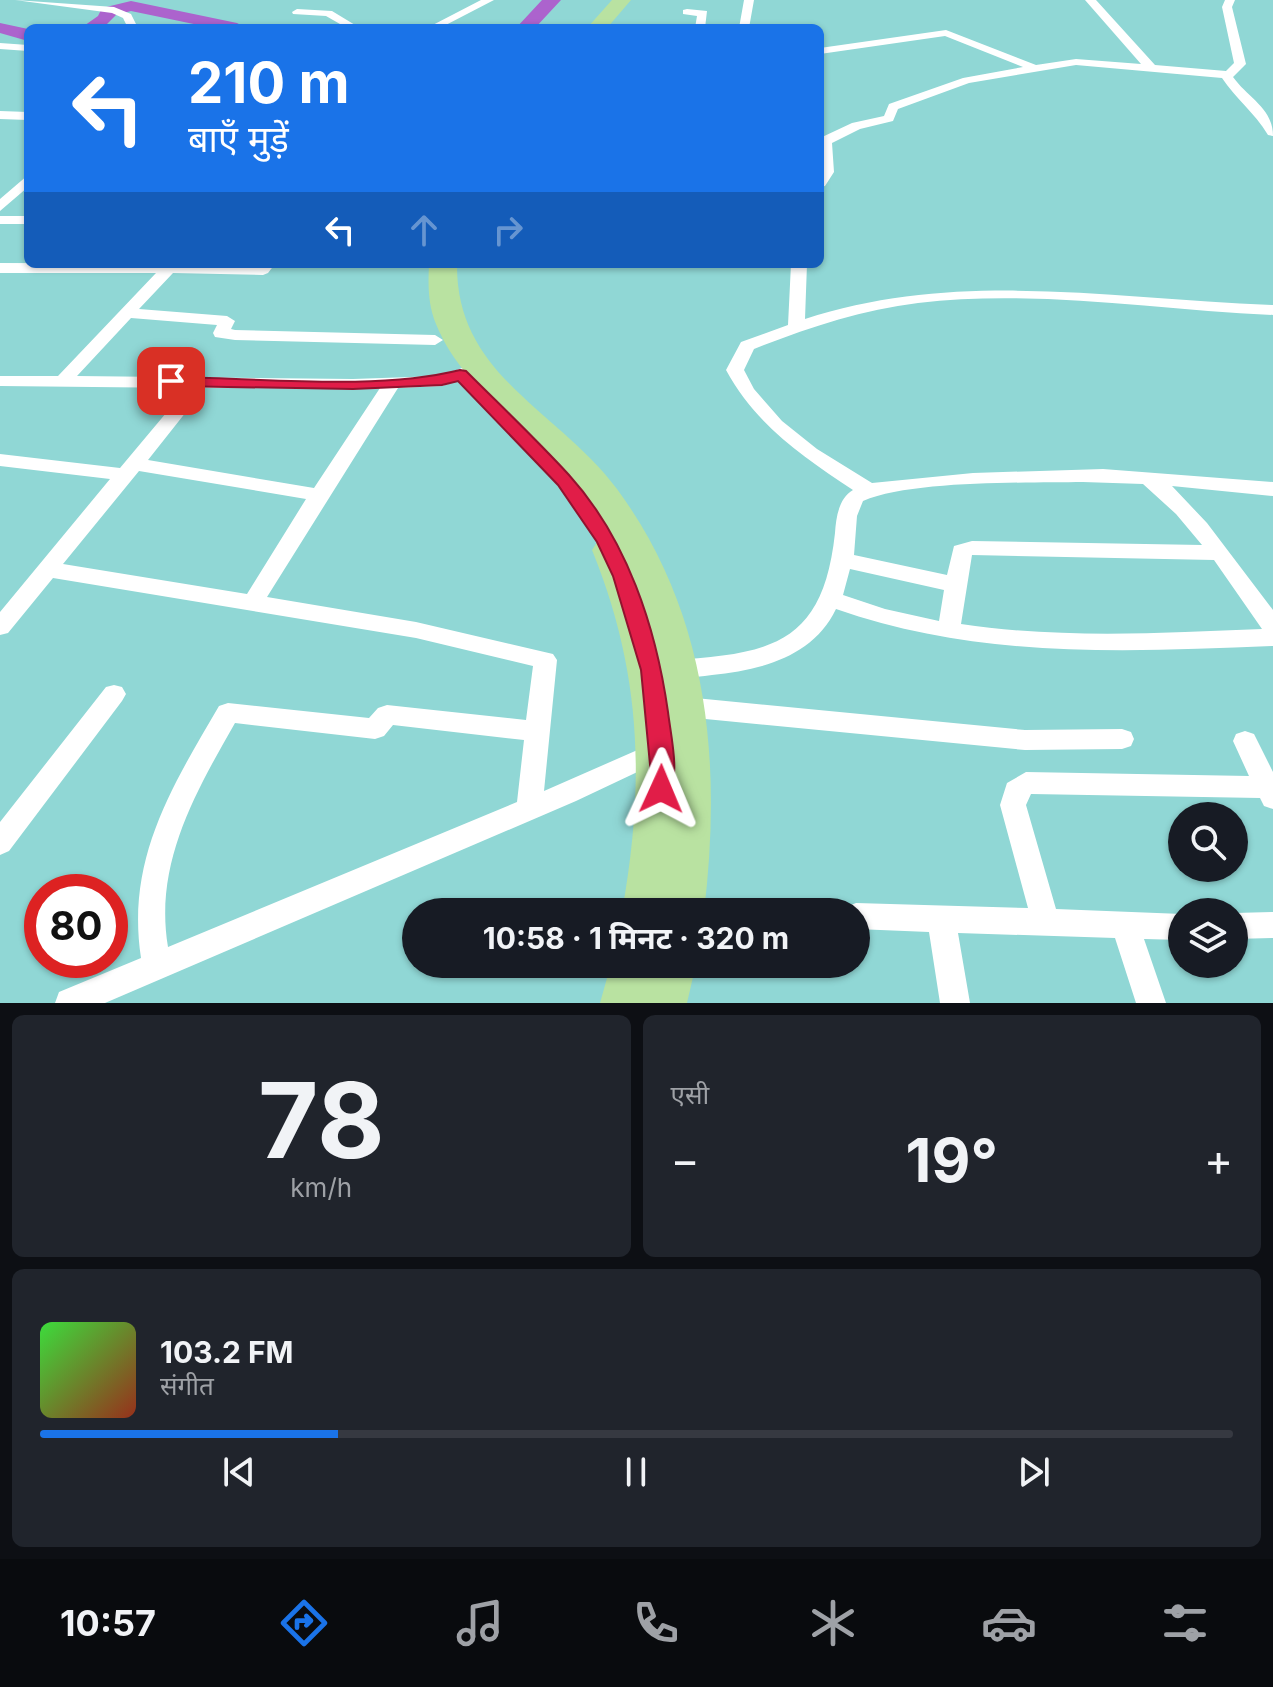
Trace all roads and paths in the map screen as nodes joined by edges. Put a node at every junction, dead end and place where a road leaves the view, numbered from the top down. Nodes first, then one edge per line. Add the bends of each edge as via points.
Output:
1 (20, 0) edge
2 (489, 0) edge
3 (622, 0) edge
4 (634, 0) edge
5 (749, 0) edge
6 (1090, 0) edge
7 (1230, 0) edge
8 (297, 12) dead end
9 (687, 12) dead end
10 (132, 24) edge
11 (348, 24) edge
12 (440, 24) edge
13 (601, 24) edge
14 (613, 24) edge
15 (701, 24) edge
16 (745, 24) edge
17 (0, 46) edge
18 (24, 48) edge
19 (824, 50) edge
20 (1036, 68) junction
21 (1152, 69) junction
22 (1227, 75) junction
23 (24, 118) edge
24 (4, 119) edge
25 (1273, 132) edge
26 (824, 147) edge
27 (824, 147) edge
28 (824, 179) edge
29 (24, 182) edge
30 (0, 186) edge
31 (0, 207) edge
32 (0, 220) edge
33 (24, 220) edge
34 (24, 264) edge
35 (0, 268) edge
36 (156, 268) edge
37 (192, 268) edge
38 (264, 268) edge
39 (423, 268) edge
40 (443, 268) edge
41 (799, 268) edge
42 (1273, 310) edge
43 (126, 313) junction
44 (796, 329) junction
45 (435, 340) junction
46 (470, 371) junction
47 (0, 381) edge
48 (63, 381) junction
49 (201, 382) junction
50 (392, 383) junction
51 (0, 460) edge
52 (132, 469) junction
53 (1150, 479) junction
54 (1273, 489) edge
55 (868, 490) junction
56 (319, 495) junction
57 (1218, 553) junction
58 (842, 560) junction
59 (47, 569) junction
60 (956, 585) junction
61 (829, 598) junction
62 (251, 605) junction
63 (0, 627) edge
64 (1273, 627) edge
65 (949, 631) junction
66 (1273, 637) edge
67 (665, 669) junction
68 (114, 694) dead end
69 (685, 707) junction
70 (536, 731) junction
71 (1122, 739) dead end
72 (1245, 741) dead end
73 (671, 758) junction
74 (1270, 792) edge
75 (529, 809) junction
76 (0, 843) edge
77 (649, 898) edge
78 (681, 898) edge
79 (870, 916) edge
80 (941, 918) junction
81 (1045, 921) junction
82 (1125, 925) junction
83 (1273, 925) edge
84 (1248, 926) edge
85 (1168, 927) edge
86 (157, 965) junction
87 (633, 978) edge
88 (666, 978) edge
89 (70, 1003) edge
90 (627, 1003) edge
91 (660, 1003) edge
92 (955, 1003) edge
93 (1151, 1003) edge

1 - 10 street via 117,11
2 - 12 street
3 - 13 highway
4 - 14 highway
5 - 16 street
6 - 21 street
7 - 22 street via 1227,7 1240,64
8 - 11 street via 328,13
9 - 15 street via 703,13
17 - 18 street
19 - 20 street via 946,33
20 - 21 street via 1092,62
20 - 27 street via 967,80 893,107 889,118 829,138
21 - 22 street
22 - 25 street
23 - 24 street
26 - 28 street
29 - 30 street
29 - 31 street
32 - 33 street
34 - 35 street
36 - 43 street
37 - 38 street
39 - 45 highway via 419,295
40 - 46 highway via 442,303
41 - 44 street
42 - 44 street via 945,295 870,308
43 - 45 street via 227,321 221,333 235,335
43 - 48 street
44 - 55 street via 747,346 735,370 780,430
45 - 46 highway
46 - 50 street via 442,381
46 - 67 highway via 597,528
47 - 48 street
48 - 49 street
49 - 50 street
49 - 52 street
50 - 56 street
51 - 52 street
52 - 56 street
52 - 59 street
53 - 54 street
53 - 55 street via 1103,475 912,483
53 - 57 street
55 - 58 street via 852,505
56 - 62 street
57 - 60 street via 972,548 961,551
57 - 64 street
58 - 60 street
58 - 61 street
59 - 62 street
59 - 63 street
60 - 65 street
61 - 65 street
61 - 67 street via 815,625 787,651 762,659
62 - 70 street via 416,630 545,660
65 - 66 street via 1060,645
67 - 69 highway
67 - 73 highway
68 - 76 street
69 - 71 street via 1025,740
69 - 73 highway
70 - 75 street
70 - 86 street via 387,715 375,729 228,713 172,816 153,874 148,930
72 - 74 street
73 - 75 street
73 - 77 highway
73 - 78 highway via 689,838
74 - 81 street via 1026,783 1016,791 1013,805
75 - 86 street
79 - 80 street
80 - 81 street
80 - 92 street
81 - 82 street
82 - 85 street
82 - 93 street
83 - 84 street
86 - 89 street
87 - 90 highway
88 - 91 highway

